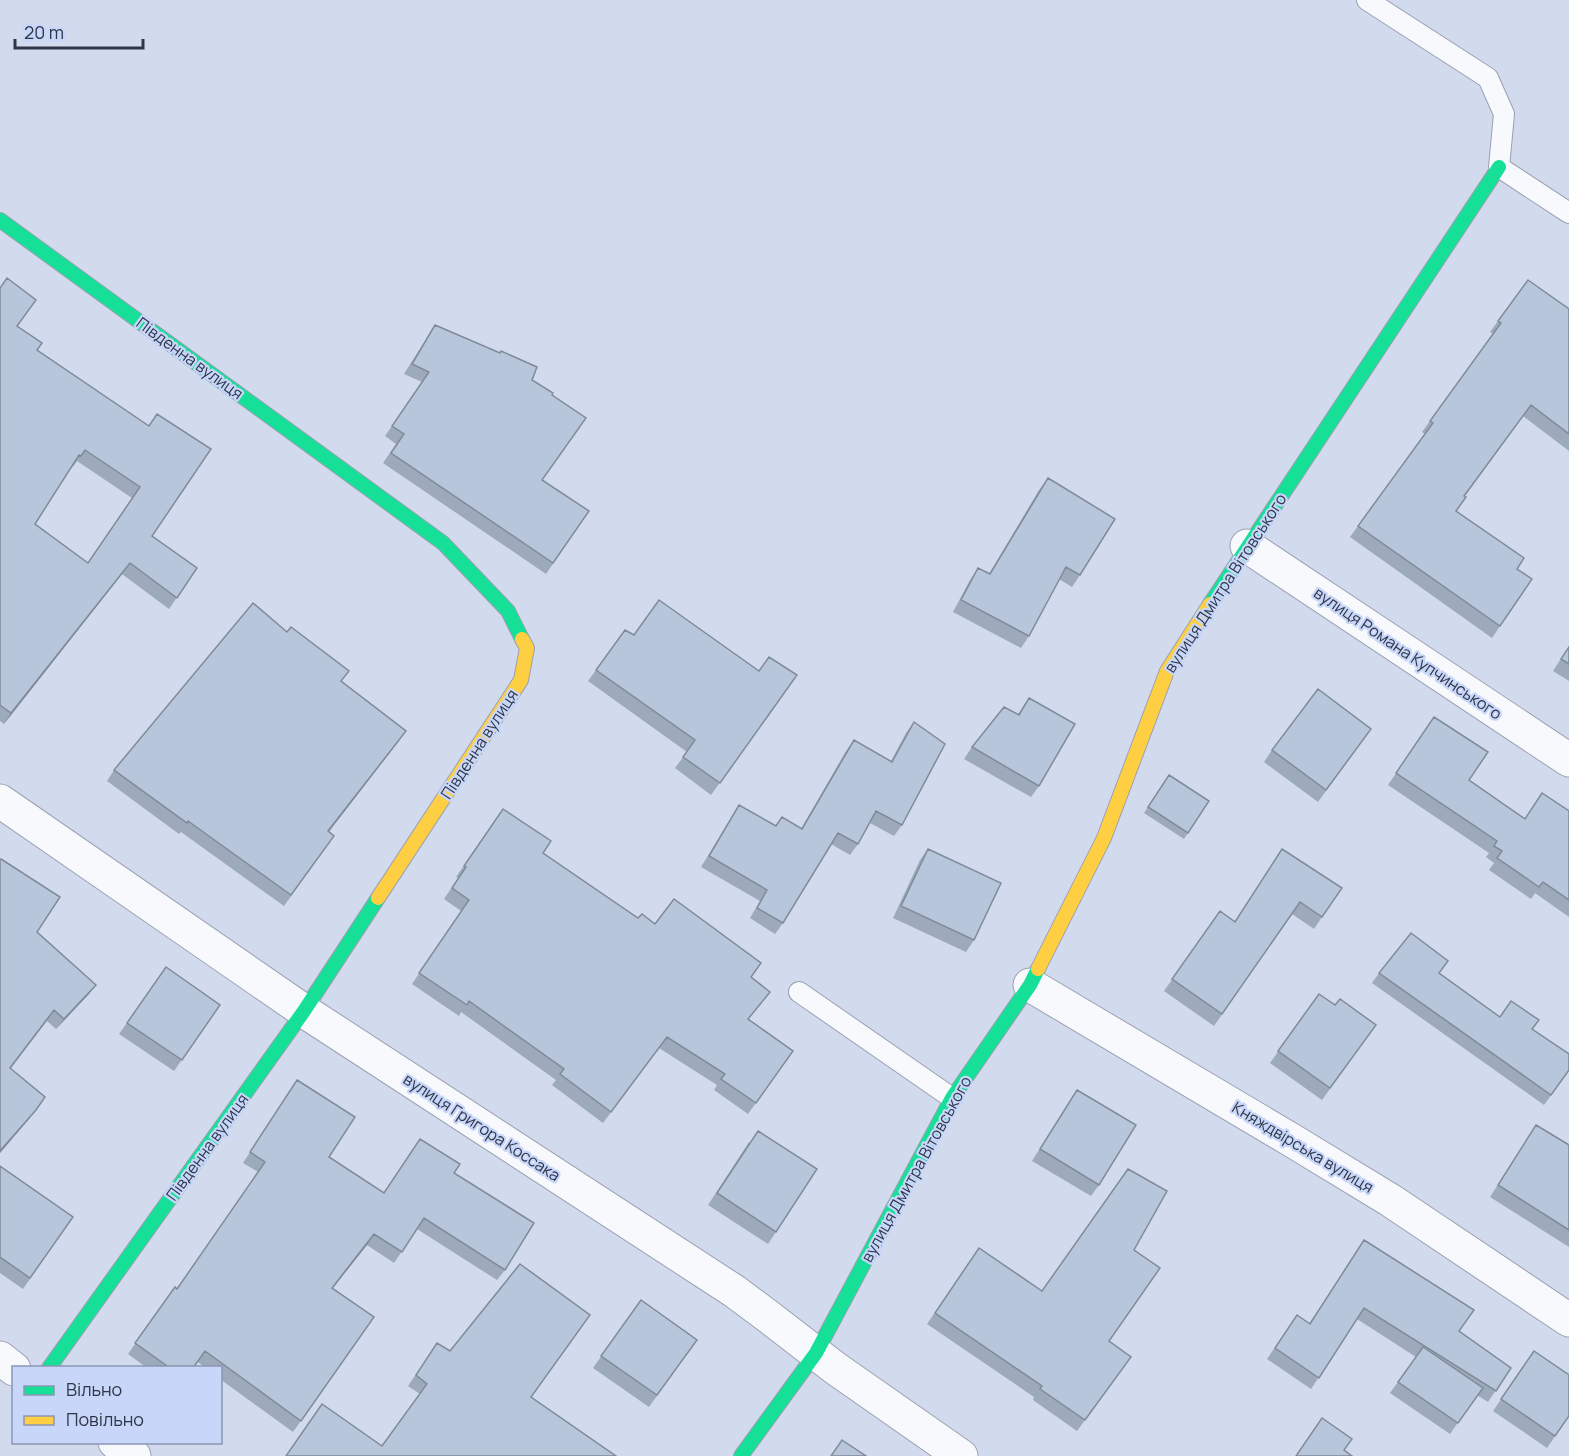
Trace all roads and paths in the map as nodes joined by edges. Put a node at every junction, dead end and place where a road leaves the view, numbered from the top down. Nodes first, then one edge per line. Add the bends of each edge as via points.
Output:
1 (1367, 0) edge
2 (1499, 167) junction
3 (1569, 213) edge
4 (0, 220) edge
5 (1247, 546) junction
6 (1569, 760) edge
7 (0, 801) edge
8 (1030, 985) junction
9 (799, 993) dead end
10 (304, 1011) junction
11 (952, 1098) junction
12 (1569, 1320) edge
13 (816, 1353) junction
14 (0, 1358) edge
15 (50, 1366) edge
16 (12, 1367) edge
17 (116, 1444) edge
18 (134, 1456) edge
19 (741, 1456) edge
20 (961, 1456) edge

1 - 2 lane via 1488,78 1504,114
2 - 3 lane
2 - 5 street, вулиця Дмитра Вітовського
4 - 10 street, Південна вулиця via 443,543 508,611 527,648 520,680
5 - 6 street, вулиця Романа Купчинського
5 - 8 street, вулиця Дмитра Вітовського via 1167,670 1104,838
7 - 10 street, вулиця Григора Коссака
8 - 11 street, вулиця Дмитра Вітовського
8 - 12 street, Княждвірська вулиця via 1390,1200
9 - 11 lane
10 - 13 street, вулиця Григора Коссака via 734,1292
10 - 15 street, Південна вулиця
11 - 13 street, вулиця Дмитра Вітовського
13 - 19 street, вулиця Дмитра Вітовського
13 - 20 street, вулиця Григора Коссака
14 - 16 street
17 - 18 street

